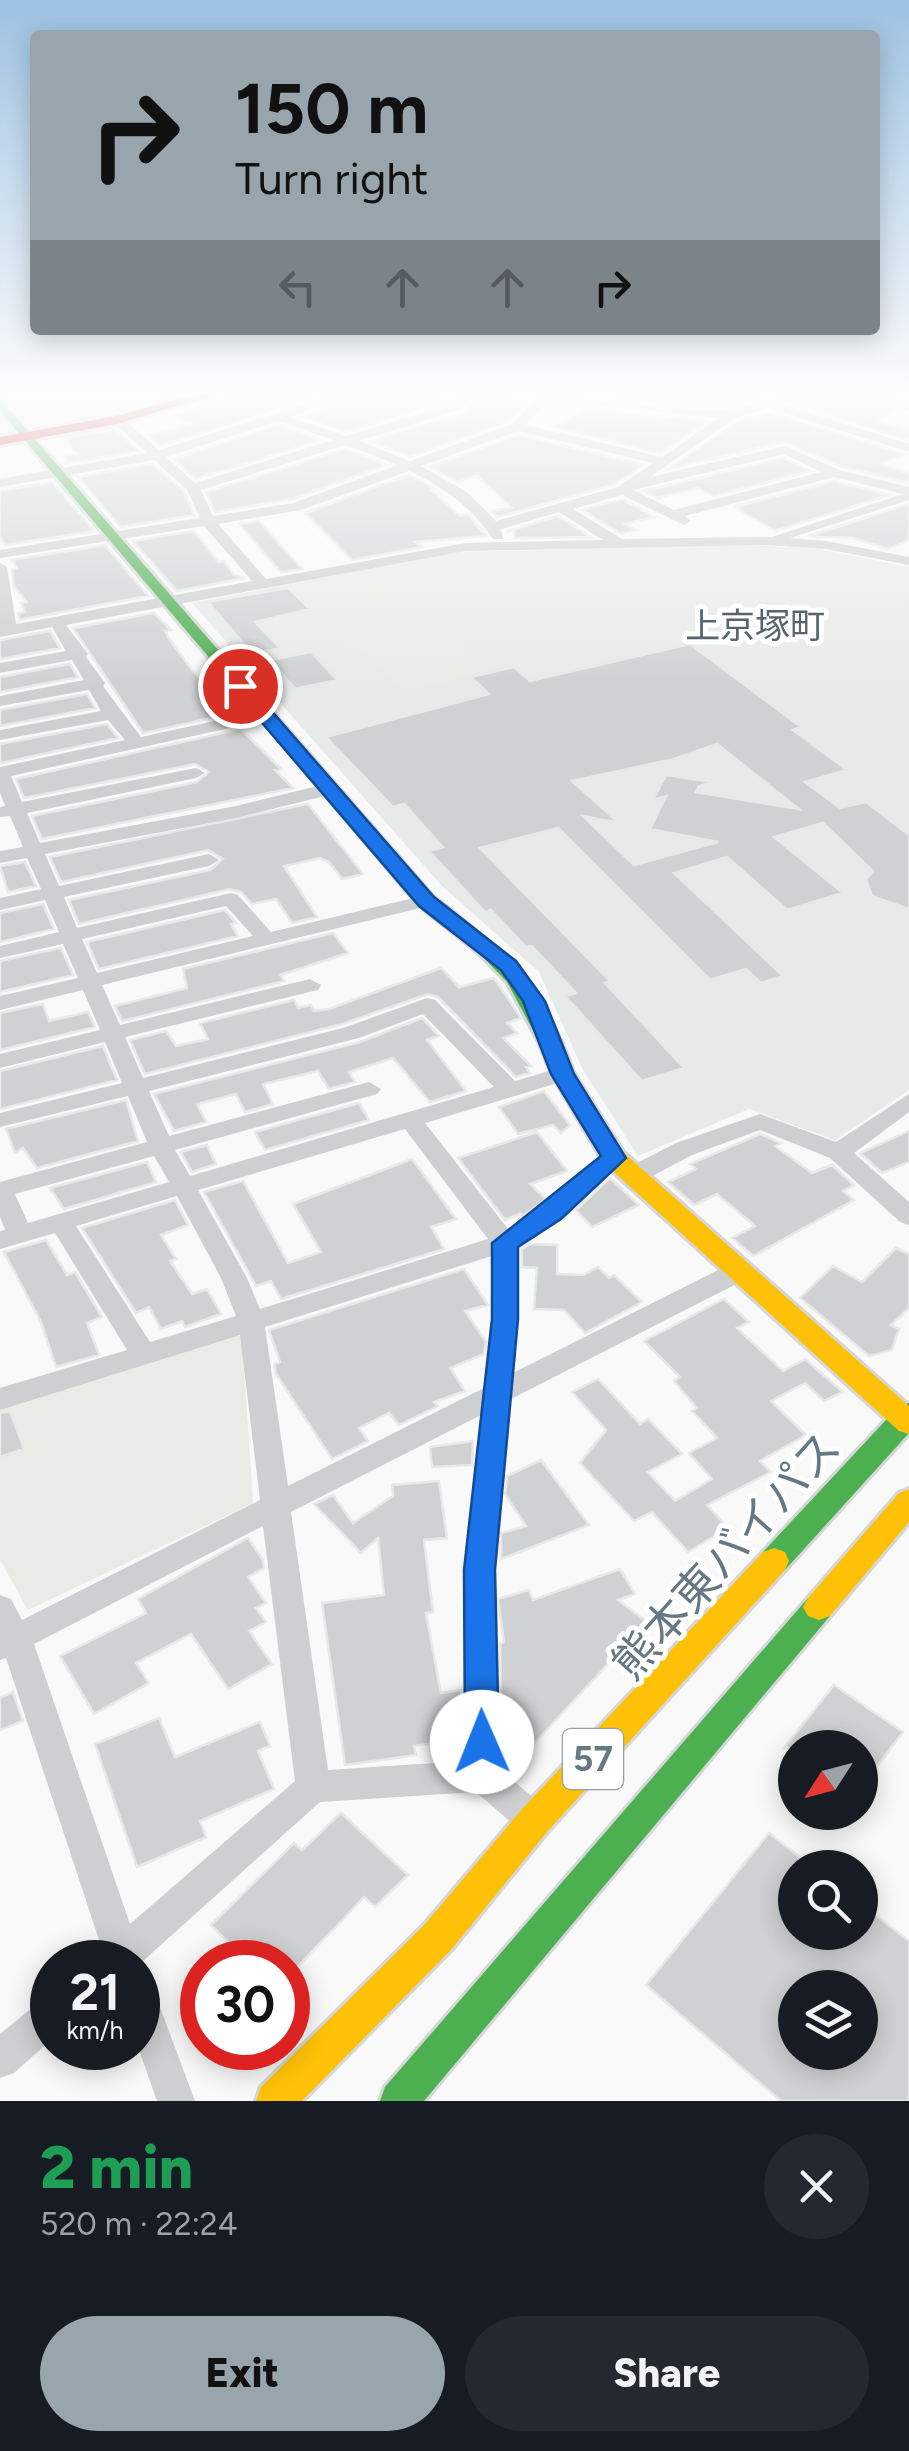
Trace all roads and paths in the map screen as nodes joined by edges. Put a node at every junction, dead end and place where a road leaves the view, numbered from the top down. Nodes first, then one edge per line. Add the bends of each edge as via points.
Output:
1 (77, 493) edge
2 (195, 493) edge
3 (334, 493) edge
4 (461, 493) edge
5 (611, 493) edge
6 (636, 493) edge
7 (755, 493) edge
8 (909, 493) edge
9 (562, 508) junction
10 (672, 514) junction
11 (208, 521) junction
12 (494, 526) junction
13 (113, 536) junction
14 (766, 541) junction
15 (722, 542) junction
16 (501, 544) junction
17 (621, 545) junction
18 (0, 554) edge
19 (907, 560) edge
20 (0, 566) edge
21 (262, 584) junction
22 (2, 591) edge
23 (166, 602) junction
24 (57, 622) junction
25 (4, 631) edge
26 (80, 654) junction
27 (0, 668) edge
28 (97, 684) junction
29 (0, 701) edge
30 (112, 714) junction
31 (265, 714) junction
32 (0, 735) edge
33 (139, 744) junction
34 (0, 773) edge
35 (196, 773) dead end
36 (330, 789) junction
37 (7, 812) edge
38 (32, 850) junction
39 (0, 857) edge
40 (209, 860) dead end
41 (52, 893) junction
42 (426, 901) junction
43 (0, 904) edge
44 (71, 936) junction
45 (266, 939) junction
46 (0, 952) edge
47 (92, 982) junction
48 (310, 986) dead end
49 (0, 1004) edge
50 (113, 1033) junction
51 (0, 1061) edge
52 (563, 1074) junction
53 (135, 1084) junction
54 (370, 1088) dead end
55 (511, 1090) junction
56 (909, 1101) edge
57 (3, 1120) dead end
58 (412, 1122) junction
59 (161, 1146) junction
60 (838, 1152) junction
61 (624, 1166) junction
62 (186, 1188) junction
63 (1, 1190) edge
64 (909, 1216) edge
65 (62, 1224) junction
66 (10, 1237) edge
67 (505, 1243) junction
68 (740, 1271) junction
69 (251, 1320) junction
70 (142, 1352) junction
71 (496, 1396) junction
72 (0, 1398) edge
73 (908, 1418) edge
74 (909, 1501) edge
75 (274, 1510) junction
76 (5, 1631) edge
77 (482, 1776) junction
78 (313, 1787) junction
79 (535, 1820) junction
80 (114, 1940) edge
81 (143, 1940) edge
82 (30, 2033) edge
83 (160, 2057) edge
84 (0, 2058) edge
85 (176, 2101) edge
86 (275, 2101) edge
87 (399, 2101) edge

1 - 13 main road
2 - 11 street
3 - 11 street via 296,507
4 - 12 street
5 - 9 street
6 - 10 street
7 - 10 street
8 - 14 street
9 - 12 street
9 - 17 street
10 - 15 street
11 - 13 street
11 - 21 street
12 - 16 street
13 - 18 street
13 - 23 main road
14 - 15 street
14 - 19 street
15 - 17 street
16 - 17 street
16 - 21 street
20 - 22 street
21 - 23 street
22 - 25 street
23 - 24 street
23 - 31 main road
24 - 25 street
24 - 26 street
26 - 27 street
26 - 28 street
28 - 29 street
28 - 30 street
30 - 32 street
30 - 33 street
31 - 33 street
31 - 36 main road
33 - 34 street
34 - 37 street
35 - 37 street
36 - 38 street
36 - 42 main road
37 - 38 street
38 - 39 street
38 - 41 street
40 - 41 street
41 - 43 street
41 - 44 street
42 - 45 street
42 - 52 main road via 508,965 534,1001
44 - 45 street via 230,899
44 - 46 street
44 - 47 street
45 - 47 street
47 - 49 street
47 - 50 street
48 - 50 street
50 - 51 street
50 - 53 street
52 - 55 street
52 - 61 main road
53 - 55 street via 352,1033 427,1004
53 - 57 street
53 - 59 street
54 - 59 street
55 - 58 street
56 - 60 street
58 - 62 street
58 - 67 street
59 - 62 street
59 - 63 street
60 - 61 street via 760,1122
60 - 64 street
61 - 67 street
61 - 68 main road
62 - 65 street
62 - 69 street
63 - 66 street
65 - 66 street
65 - 70 street
67 - 69 street
67 - 71 street
68 - 71 street
68 - 73 main road
69 - 70 street
69 - 75 street
70 - 72 street
71 - 75 street
71 - 77 street via 480,1570
73 - 79 main road, 熊本東バイパス / 57
74 - 87 main road, 57
75 - 76 street
75 - 78 street
76 - 80 street
77 - 78 street
77 - 79 street
78 - 81 street
79 - 86 main road, 熊本東バイパス / 57 via 438,1938
82 - 84 street
83 - 85 street

